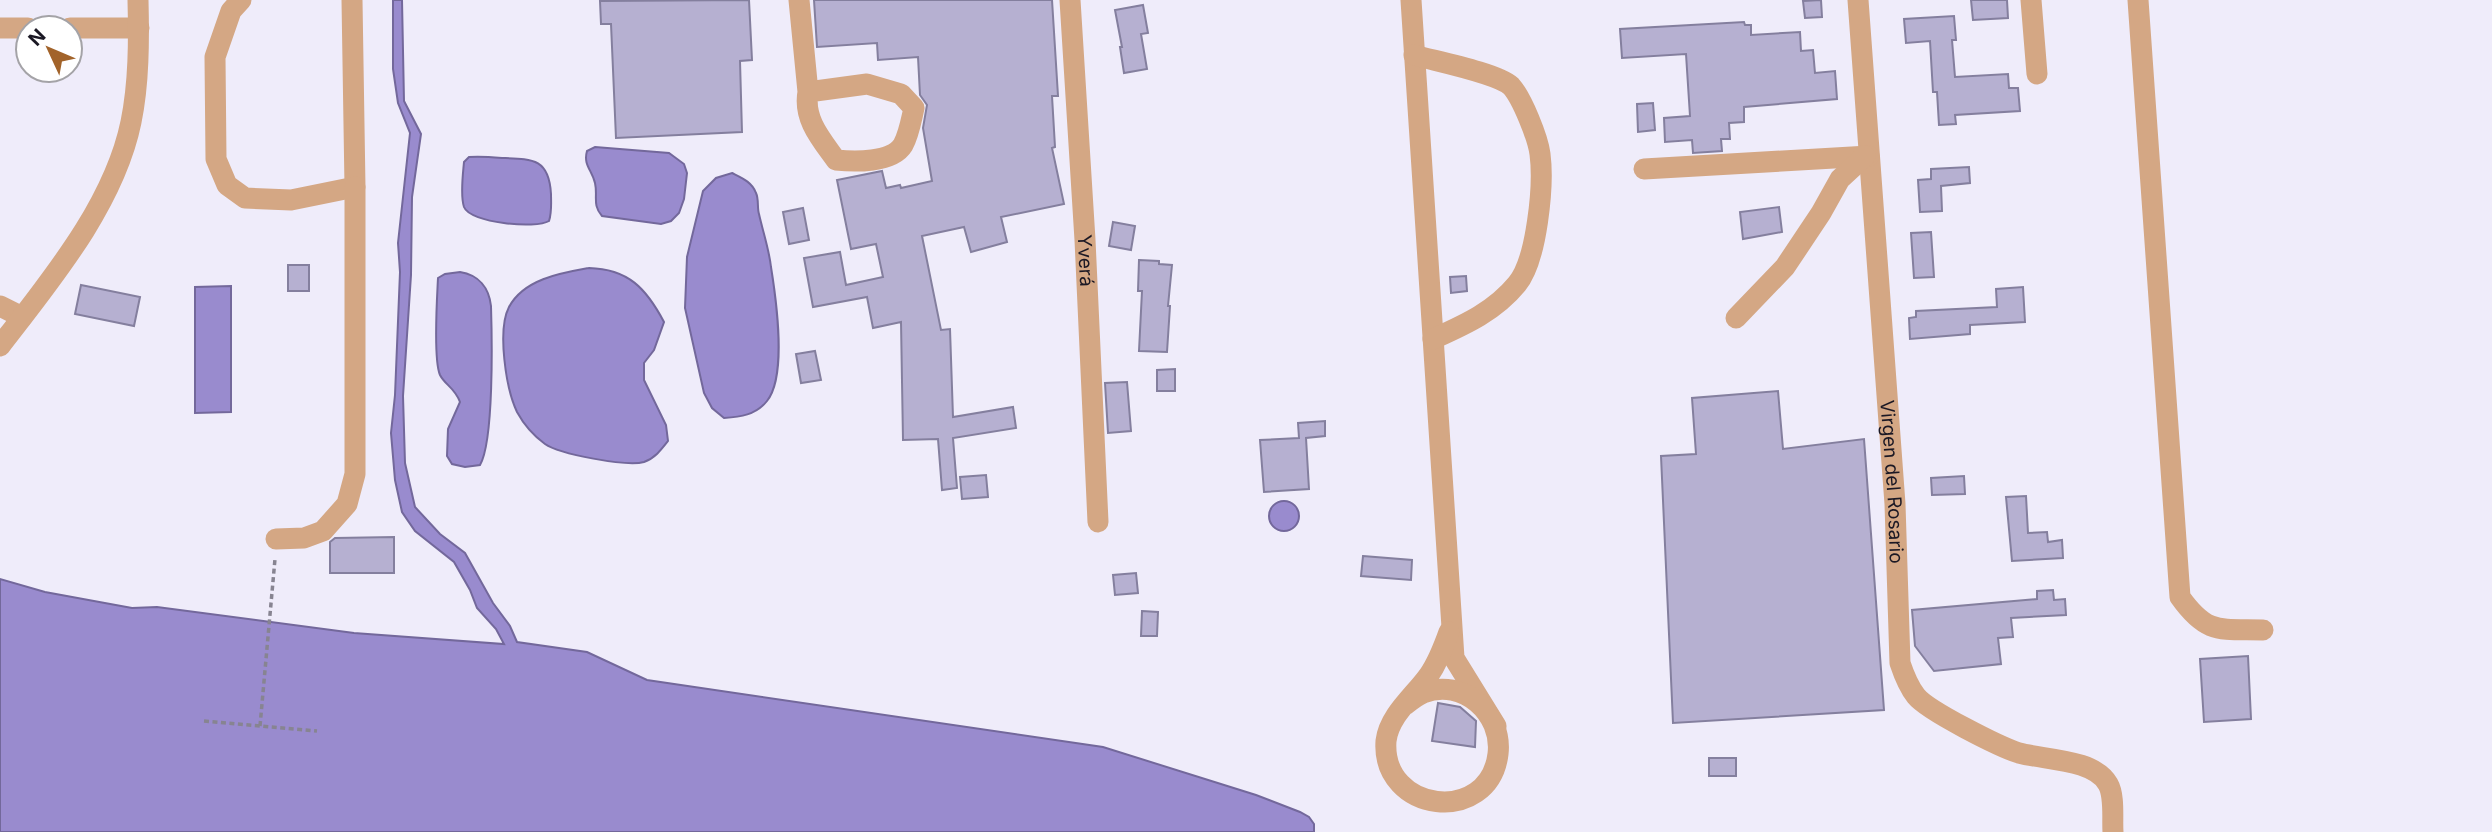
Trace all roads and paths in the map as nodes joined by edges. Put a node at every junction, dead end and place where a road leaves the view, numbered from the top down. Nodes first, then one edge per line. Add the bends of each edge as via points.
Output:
1 (138, 0) edge
2 (241, 0) edge
3 (352, 0) edge
4 (799, 0) edge
5 (1070, 0) edge
6 (1411, 0) edge
7 (1858, 0) edge
8 (2031, 0) edge
9 (2138, 0) edge
10 (84, 28) edge
11 (139, 28) junction
12 (1414, 55) junction
13 (2037, 74) dead end
14 (808, 92) junction
15 (1867, 156) junction
16 (1644, 169) dead end
17 (355, 187) junction
18 (0, 306) edge
19 (22, 317) junction
20 (1736, 318) dead end
21 (1433, 339) junction
22 (0, 346) edge
23 (1098, 522) dead end
24 (276, 539) joint
25 (1452, 626) junction
26 (2263, 629) dead end
27 (1405, 705) junction
28 (204, 721) dead end
29 (260, 726) junction
30 (1496, 726) junction
31 (317, 731) dead end
32 (2113, 832) edge

1 - 11 street
2 - 17 street via 231,11 215,57 216,159 227,185 245,198 291,200
3 - 17 street
4 - 14 street
5 - 23 street, Yverá
6 - 12 street
7 - 15 street, Virgen del Rosario
8 - 13 street
9 - 26 street via 2180,597 2195,618 2218,629
10 - 11 street
11 - 19 street via 131,121 114,175 75,244
12 - 21 street
12 - 21 street via 1510,85 1524,108 1540,153 1532,254 1519,282 1476,320
14 - 14 street via 811,125 836,160 857,162 891,156 901,148 914,108 901,94 867,85
15 - 16 street
15 - 20 street via 1840,179 1785,267
15 - 32 street, Virgen del Rosario via 1895,504 1900,663 1905,679 1918,699 1963,727 2019,753 2068,762 2101,775 2110,786
17 - 24 street via 355,474 347,504 323,531 304,538
18 - 19 street
19 - 22 street
21 - 25 street
24 - 29 path
25 - 27 street via 1431,673
25 - 30 street via 1454,658
27 - 30 street via 1424,693 1451,690 1480,703
27 - 30 street via 1390,726 1386,742 1391,771 1406,790 1432,803 1466,799 1482,787 1497,764 1500,741
28 - 29 path
29 - 31 path

